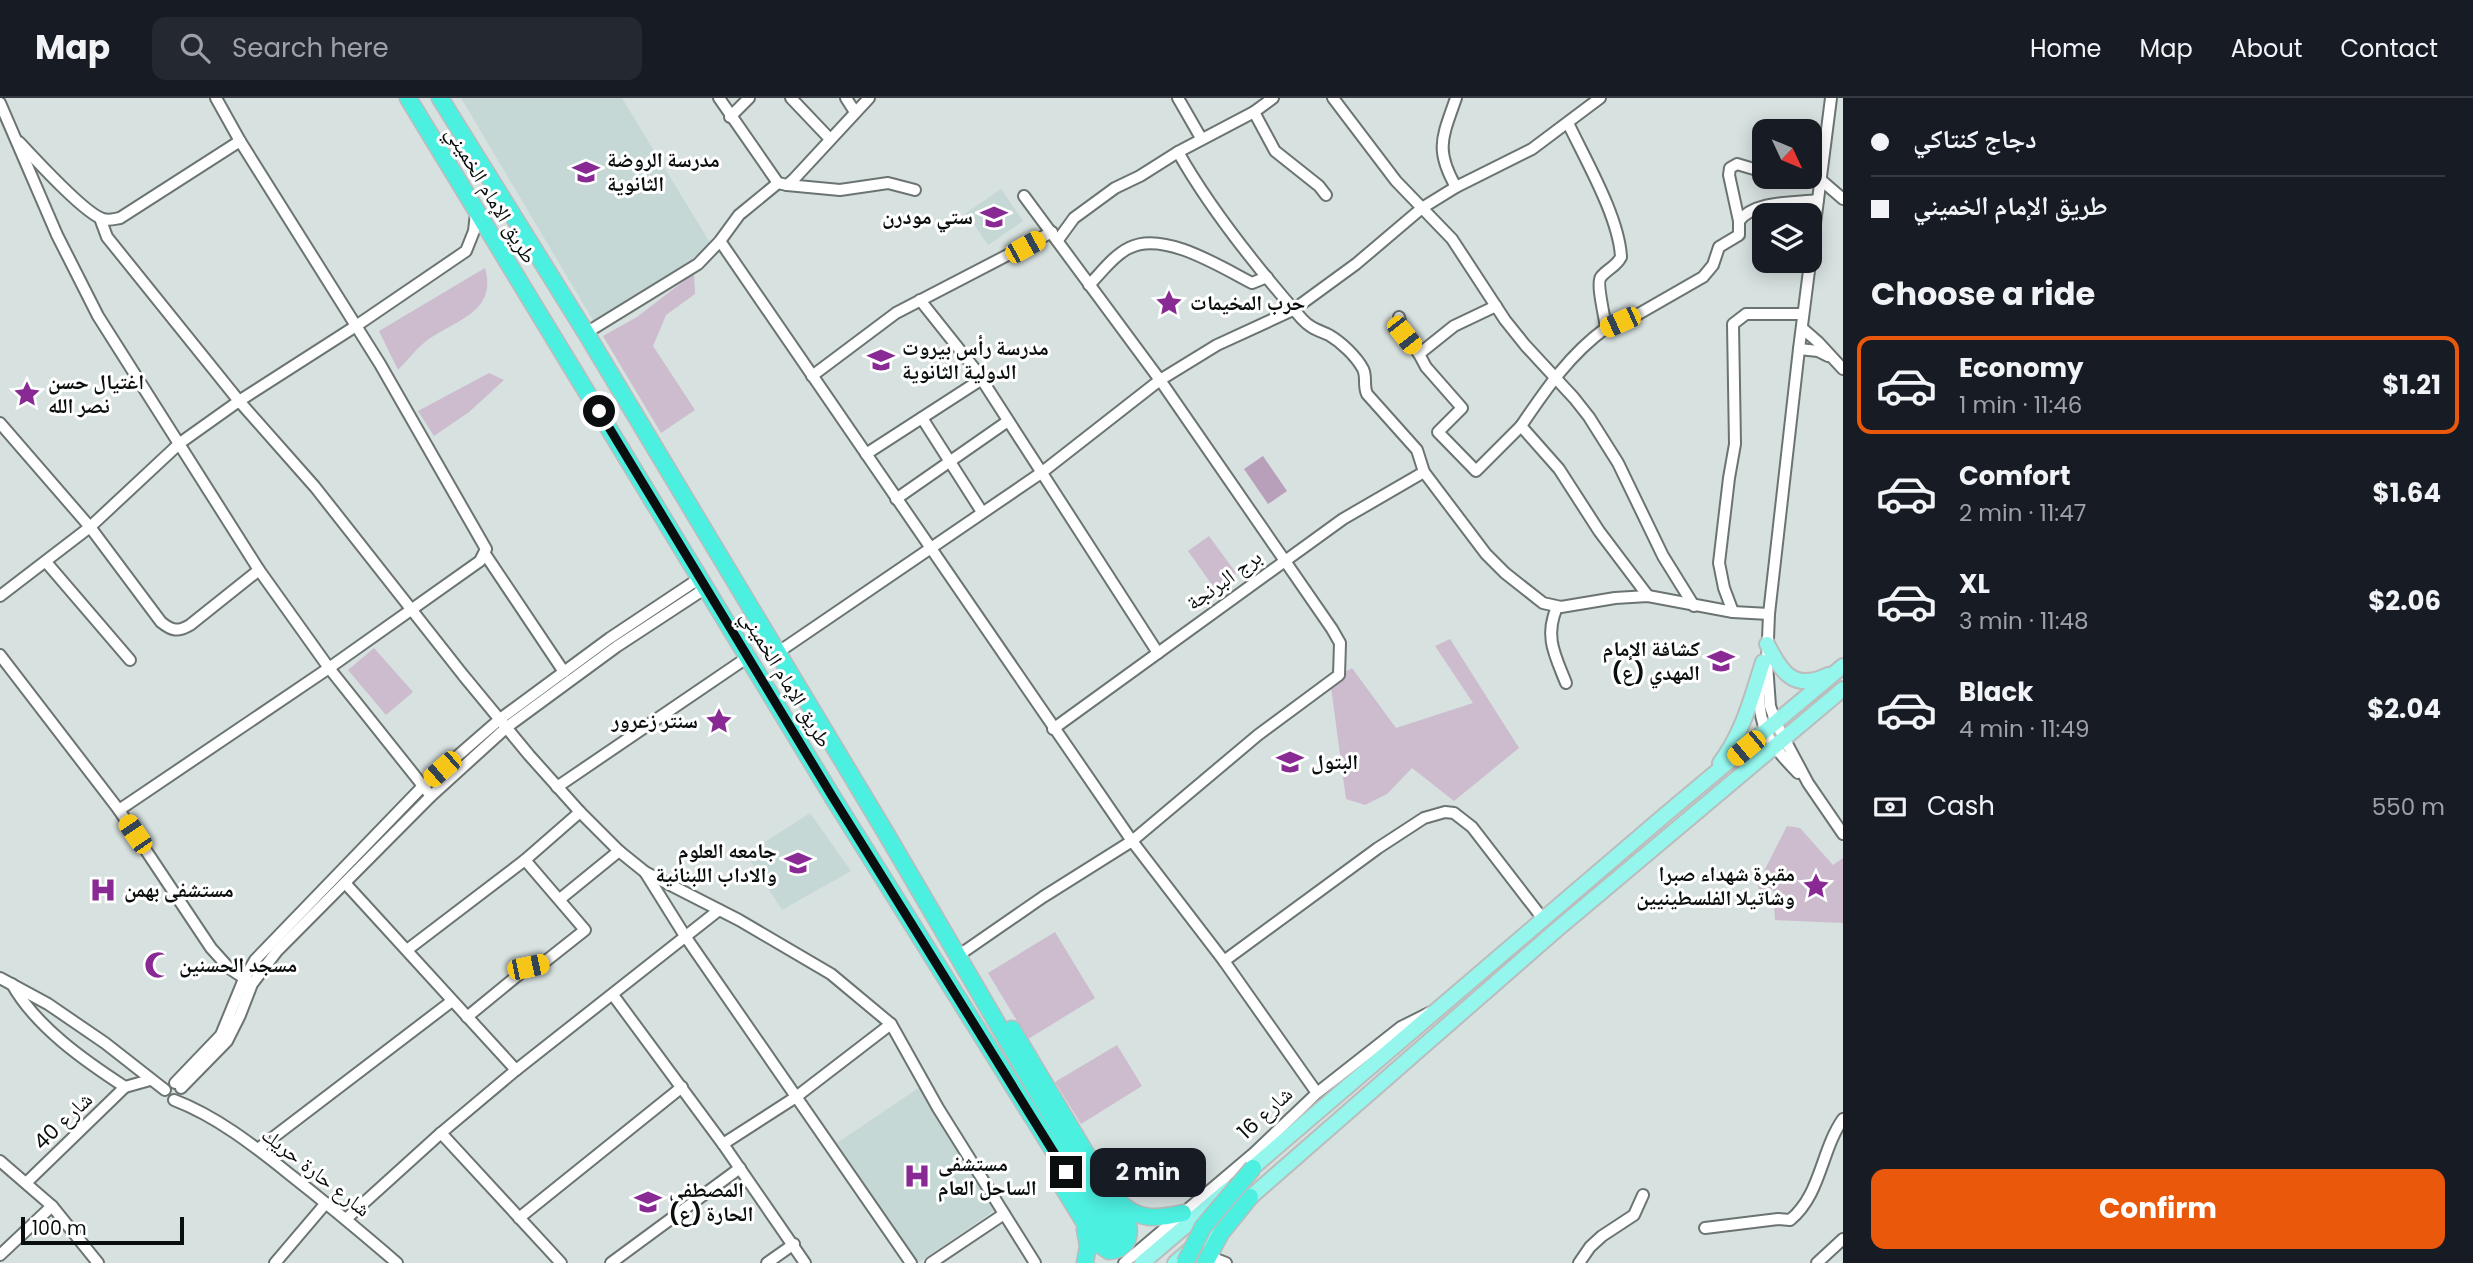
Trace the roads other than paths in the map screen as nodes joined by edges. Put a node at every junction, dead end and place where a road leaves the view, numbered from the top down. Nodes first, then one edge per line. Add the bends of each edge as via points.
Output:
1 (216, 98) edge
2 (408, 98) edge
3 (429, 98) edge
4 (440, 98) edge
5 (719, 98) edge
6 (749, 98) edge
7 (792, 98) edge
8 (846, 98) edge
9 (869, 98) edge
10 (1178, 98) edge
11 (1273, 98) edge
12 (1333, 98) edge
13 (1456, 98) edge
14 (1599, 98) edge
15 (1832, 98) edge
16 (0, 103) edge
17 (855, 112) junction
18 (1254, 112) junction
19 (730, 117) junction
20 (1568, 122) junction
21 (12, 134) junction
22 (1201, 138) junction
23 (830, 139) junction
24 (240, 141) junction
25 (468, 145) junction
26 (1178, 152) junction
27 (1752, 168) edge
28 (1822, 173) edge
29 (1822, 181) edge
30 (782, 184) junction
31 (1456, 187) junction
32 (1820, 189) edge
33 (915, 190) dead end
34 (1326, 195) dead end
35 (1024, 196) dead end
36 (1843, 199) edge
37 (1818, 200) junction
38 (1422, 208) junction
39 (476, 213) junction
40 (100, 218) junction
41 (1739, 221) junction
42 (1055, 236) junction
43 (720, 241) junction
44 (1267, 277) junction
45 (1089, 285) junction
46 (920, 300) junction
47 (1496, 306) junction
48 (1293, 310) junction
49 (1803, 314) junction
50 (1399, 317) dead end
51 (356, 326) junction
52 (1606, 328) junction
53 (1802, 328) junction
54 (586, 333) junction
55 (1799, 349) junction
56 (1419, 354) junction
57 (1834, 359) junction
58 (1843, 369) edge
59 (812, 376) junction
60 (1553, 378) junction
61 (613, 379) junction
62 (982, 379) junction
63 (1160, 380) junction
64 (588, 394) junction
65 (239, 401) junction
66 (922, 418) junction
67 (1008, 421) junction
68 (0, 423) edge
69 (1521, 426) junction
70 (180, 443) junction
71 (866, 454) junction
72 (950, 461) junction
73 (1041, 472) junction
74 (1424, 472) junction
75 (896, 499) junction
76 (982, 512) junction
77 (90, 527) junction
78 (930, 550) junction
79 (485, 554) junction
80 (1283, 561) junction
81 (46, 562) junction
82 (259, 570) junction
83 (703, 583) junction
84 (0, 596) edge
85 (1648, 596) junction
86 (1694, 606) junction
87 (1557, 607) junction
88 (411, 610) junction
89 (1733, 612) junction
90 (1769, 614) junction
91 (1768, 640) junction
92 (778, 653) junction
93 (1158, 653) junction
94 (0, 655) edge
95 (748, 657) junction
96 (130, 660) dead end
97 (1763, 662) junction
98 (1842, 667) edge
99 (329, 668) junction
100 (564, 672) junction
101 (1566, 683) dead end
102 (1843, 689) edge
103 (503, 723) junction
104 (1770, 727) junction
105 (1054, 729) junction
106 (1779, 743) junction
107 (1708, 780) junction
108 (855, 784) junction
109 (423, 786) junction
110 (558, 787) junction
111 (431, 796) junction
112 (832, 796) junction
113 (119, 810) junction
114 (580, 812) junction
115 (1843, 834) edge
116 (1132, 841) junction
117 (619, 851) junction
118 (525, 860) junction
119 (645, 872) junction
120 (345, 883) junction
121 (560, 899) junction
122 (719, 909) junction
123 (1543, 919) junction
124 (942, 931) junction
125 (685, 936) junction
126 (407, 950) junction
127 (962, 953) junction
128 (1224, 961) junction
129 (0, 978) edge
130 (248, 981) junction
131 (948, 983) junction
132 (12, 984) junction
133 (613, 995) junction
134 (452, 1001) junction
135 (1437, 1011) junction
136 (467, 1017) junction
137 (891, 1024) junction
138 (516, 1070) junction
139 (150, 1080) junction
140 (125, 1087) junction
141 (682, 1087) junction
142 (178, 1090) junction
143 (1317, 1093) junction
144 (796, 1097) junction
145 (1843, 1119) edge
146 (441, 1133) junction
147 (723, 1144) junction
148 (258, 1149) junction
149 (0, 1161) edge
150 (740, 1168) junction
151 (1253, 1168) junction
152 (27, 1182) junction
153 (1110, 1193) junction
154 (1643, 1195) dead end
155 (1250, 1197) junction
156 (326, 1203) junction
157 (52, 1206) junction
158 (1183, 1213) junction
159 (1004, 1214) junction
160 (519, 1217) junction
161 (1081, 1217) junction
162 (346, 1219) junction
163 (1706, 1228) dead end
164 (1843, 1240) edge
165 (794, 1244) junction
166 (0, 1255) edge
167 (1206, 1259) edge
168 (98, 1263) edge
169 (275, 1263) edge
170 (397, 1263) edge
171 (561, 1263) edge
172 (611, 1263) edge
173 (767, 1263) edge
174 (805, 1263) edge
175 (911, 1263) edge
176 (932, 1263) edge
177 (1035, 1263) edge
178 (1086, 1263) edge
179 (1124, 1263) edge
180 (1142, 1263) edge
181 (1175, 1263) edge
182 (1185, 1263) edge
183 (1226, 1263) edge
184 (1579, 1263) edge
185 (1817, 1263) edge

1 - 24 street
2 - 39 highway, طريق الإمام الخميني
3 - 25 highway
4 - 25 highway, طريق الإمام الخميني
5 - 19 street
6 - 19 street
7 - 23 street
8 - 17 street
9 - 17 street
10 - 22 street
11 - 18 street
12 - 38 street
13 - 31 street via 1441,149
14 - 20 street
15 - 28 street
16 - 21 street
17 - 23 street
18 - 22 street
18 - 34 street via 1275,151
19 - 30 street
20 - 31 street via 1532,149
20 - 52 street via 1620,249 1620,260 1598,284
21 - 40 street
21 - 70 street via 98,316
22 - 26 street
23 - 30 street
24 - 40 street via 120,218
24 - 51 street
25 - 54 highway, طريق الإمام الخميني
26 - 42 street via 1115,188
26 - 44 street
27 - 41 street via 1737,164 1730,168
29 - 36 street
30 - 33 street via 840,190 888,183
30 - 43 street via 738,215
31 - 38 street
32 - 37 street
35 - 42 street
37 - 41 street via 1760,208
37 - 49 street
38 - 47 street via 1458,247
38 - 48 street
39 - 51 street via 466,251
39 - 64 highway, طريق الإمام الخميني
40 - 65 street via 107,237
41 - 52 street via 1739,235 1719,247 1703,277
42 - 45 street
42 - 46 street
43 - 54 street via 698,264
43 - 59 street
44 - 45 street via 1251,282 1169,245 1146,244 1130,247
44 - 48 street
45 - 63 street
46 - 59 street
46 - 62 street
47 - 56 street via 1454,326
47 - 60 street
48 - 63 street via 1217,345
48 - 74 street via 1308,327 1330,336 1352,355 1365,373 1367,394 1417,450
49 - 53 street
49 - 89 street via 1746,314 1732,324 1735,444 1719,563
50 - 56 street via 1404,335
51 - 65 street
51 - 79 street via 484,543
52 - 60 street
53 - 55 street
53 - 57 street
54 - 61 highway, طريق الإمام الخميني
55 - 57 street
55 - 90 street
56 - 69 street via 1462,408 1438,432 1476,471
57 - 58 street
59 - 71 street
60 - 69 street
60 - 86 street via 1589,416
61 - 64 highway
61 - 92 highway, طريق الإمام الخميني
62 - 66 street
62 - 67 street
63 - 73 street
63 - 80 street
64 - 83 highway, طريق الإمام الخميني
65 - 70 street
65 - 88 street via 315,487
66 - 71 street
66 - 72 street
67 - 72 street
67 - 73 street
68 - 77 street
69 - 85 street via 1559,469
70 - 77 street
70 - 82 street
71 - 75 street
72 - 75 street
72 - 76 street
73 - 76 street
73 - 93 street
74 - 80 street, برج البرنجة
74 - 87 street via 1486,554 1530,594
75 - 78 street
76 - 78 street
77 - 81 street
77 - 82 street via 161,622 176,631
78 - 92 street
78 - 105 street
79 - 88 street
79 - 100 street
80 - 93 street, برج البرنجة
80 - 116 street via 1340,643 1339,676 1258,735
81 - 84 street
81 - 96 street
82 - 99 street
83 - 95 highway, طريق الإمام الخميني
83 - 100 street via 610,638
83 - 103 street
85 - 86 street
85 - 87 street
86 - 89 street
87 - 101 street via 1550,640
88 - 99 street
88 - 103 street
89 - 90 street
90 - 91 street
91 - 97 street
91 - 98 main road via 1780,668 1794,679 1812,681
91 - 104 street
92 - 108 highway, طريق الإمام الخميني
93 - 105 street, برج البرنجة
94 - 113 street
95 - 110 street
95 - 112 highway, طريق الإمام الخميني
97 - 104 street via 1759,699
97 - 107 main road via 1745,718
98 - 104 main road, شارع 16
99 - 109 street
99 - 113 street
100 - 103 street
102 - 106 main road
103 - 109 street
103 - 110 street
103 - 111 street
104 - 106 street
104 - 107 main road, شارع 16
105 - 116 street
106 - 115 street
106 - 155 main road
107 - 123 main road, شارع 16
108 - 112 highway
108 - 124 highway, طريق الإمام الخميني
109 - 111 street
109 - 130 street via 270,944
110 - 114 street
111 - 120 street
112 - 131 highway, طريق الإمام الخميني
113 - 130 street via 211,948
114 - 117 street
114 - 118 street
116 - 127 street
116 - 128 street
117 - 119 street
117 - 121 street
118 - 121 street
118 - 126 street
119 - 122 street
119 - 125 street
120 - 126 street
120 - 130 street
121 - 136 street via 585,930 542,964 528,967
122 - 125 street
122 - 137 street via 831,974
123 - 128 street via 1472,827 1445,812 1424,818 1378,848
123 - 135 main road, شارع 16
124 - 127 highway
124 - 131 highway, طريق الإمام الخميني via 1116,1239
125 - 133 street
125 - 144 street
126 - 134 street
127 - 153 highway
128 - 143 street
129 - 132 street
130 - 142 street via 221,1035
131 - 161 highway via 965,1028
132 - 139 street via 48,1004
132 - 140 street via 37,1018 86,1061
133 - 138 street
133 - 141 street
134 - 136 street
134 - 148 street
135 - 143 street, شارع 16 via 1401,1027
135 - 151 main road, شارع 16
136 - 138 street
137 - 144 street
137 - 159 street
138 - 146 street
139 - 140 street
139 - 142 street via 165,1090 168,1084
140 - 152 street, شارع 40
141 - 147 street
141 - 160 street
142 - 148 street, شارع حارة حريك
143 - 158 street, شارع 16
144 - 147 street
144 - 175 street
145 - 163 street via 1833,1133 1812,1191 1790,1220
146 - 160 street
146 - 162 street
147 - 150 street
148 - 156 street, شارع حارة حريك
149 - 152 street
150 - 165 street
150 - 172 street
151 - 180 main road, شارع 16, bridge
151 - 182 highway, bridge via 1212,1214
152 - 157 street
153 - 158 highway via 1141,1216
153 - 161 highway via 1129,1229 1123,1247 1113,1251 1102,1248
154 - 184 street via 1634,1215 1602,1236
155 - 167 highway
155 - 181 main road
156 - 162 street, شارع حارة حريك
156 - 169 street
157 - 166 street
157 - 168 street
158 - 179 street, شارع 16
159 - 176 street
159 - 177 street
160 - 171 street
161 - 178 highway
162 - 170 street, شارع حارة حريك
164 - 185 street
165 - 173 street
165 - 174 street
167 - 183 street

